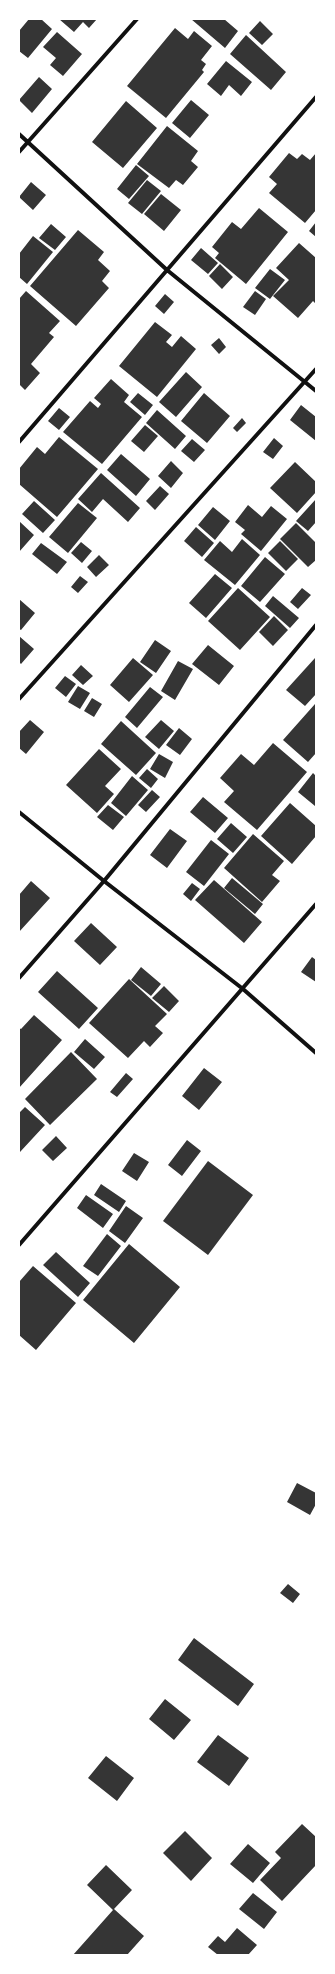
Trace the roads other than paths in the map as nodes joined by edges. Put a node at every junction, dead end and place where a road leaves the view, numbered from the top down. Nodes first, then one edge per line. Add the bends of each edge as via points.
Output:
1 (137, 19) edge
2 (316, 97) edge
3 (19, 134) edge
4 (27, 141) junction
5 (19, 152) edge
6 (166, 270) junction
7 (316, 369) edge
8 (306, 382) junction
9 (316, 391) edge
10 (19, 442) edge
11 (316, 626) edge
12 (19, 699) edge
13 (19, 812) edge
14 (104, 881) junction
15 (316, 904) edge
16 (19, 978) edge
17 (243, 989) junction
18 (316, 1053) edge
19 (19, 1245) edge

1 - 4 street
2 - 6 street
3 - 4 street
4 - 5 street
4 - 6 street
6 - 8 street
6 - 10 street
7 - 8 street
8 - 9 street
8 - 12 street
11 - 14 street
13 - 14 street
14 - 16 street
14 - 17 street
15 - 17 street
17 - 18 street
17 - 19 street

